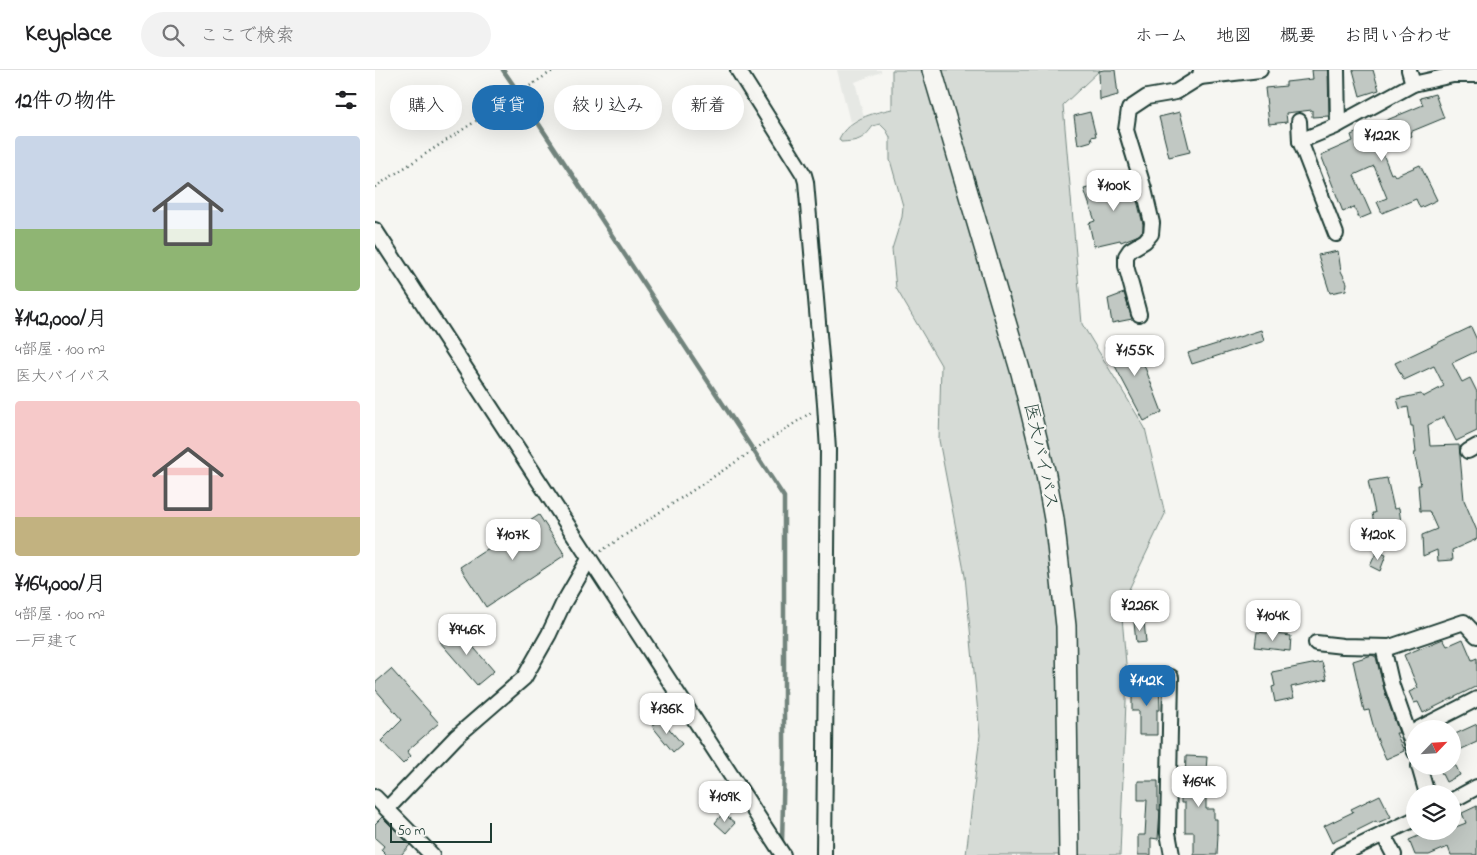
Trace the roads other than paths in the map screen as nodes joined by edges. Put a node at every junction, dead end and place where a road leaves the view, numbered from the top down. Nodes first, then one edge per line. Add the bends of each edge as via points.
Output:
1 (738, 70) edge
2 (932, 70) edge
3 (1260, 70) edge
4 (1337, 70) edge
5 (1409, 70) edge
6 (1200, 74) edge
7 (1477, 75) edge
8 (1413, 84) junction
9 (1299, 121) dead end
10 (1338, 125) junction
11 (1301, 141) junction
12 (375, 230) edge
13 (1335, 234) dead end
14 (1139, 314) dead end
15 (589, 559) junction
16 (1477, 636) edge
17 (1316, 643) dead end
18 (1383, 647) junction
19 (1171, 677) dead end
20 (1477, 699) edge
21 (1409, 720) edge
22 (1434, 720) edge
23 (1477, 787) edge
24 (1461, 796) edge
25 (375, 797) edge
26 (387, 809) junction
27 (1406, 822) edge
28 (1383, 834) junction
29 (433, 855) edge
30 (783, 855) edge
31 (824, 855) edge
32 (1069, 855) edge
33 (1172, 855) edge
34 (1341, 855) edge
35 (1394, 855) edge

1 - 31 street via 806,182 825,404 827,470
2 - 32 main road, 医大バイパス via 1021,373 1054,519 1066,626
3 - 6 street
4 - 10 street
5 - 8 street
6 - 14 street via 1176,92 1147,98 1129,109 1126,130 1152,223 1151,234 1145,242 1126,256
7 - 8 street via 1453,75
8 - 10 street
9 - 11 street
10 - 11 street
11 - 13 street
12 - 15 street
15 - 26 street via 523,678 456,737
15 - 30 street
16 - 18 street via 1464,622
17 - 18 street
18 - 21 street via 1392,686
19 - 33 street via 1167,833
20 - 22 street
23 - 24 street
25 - 26 street
26 - 29 street
27 - 28 street
28 - 34 street
28 - 35 street

